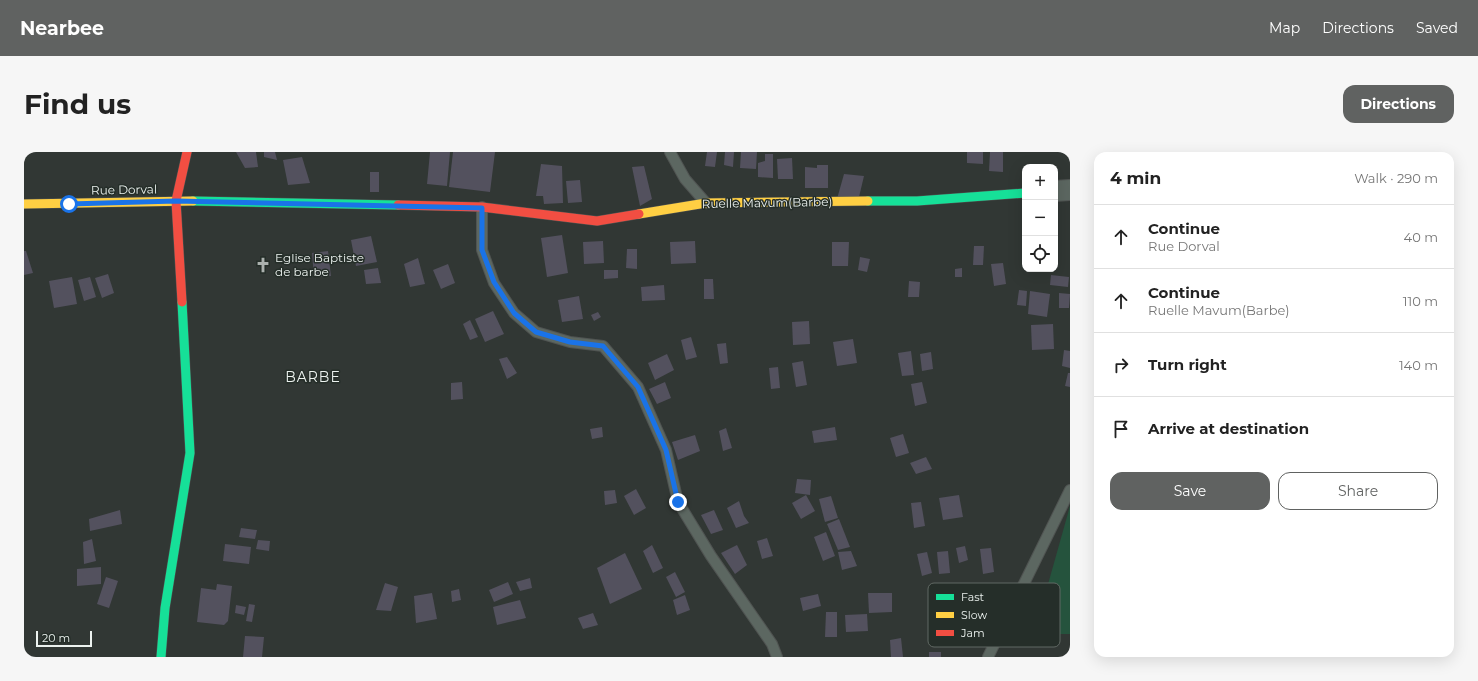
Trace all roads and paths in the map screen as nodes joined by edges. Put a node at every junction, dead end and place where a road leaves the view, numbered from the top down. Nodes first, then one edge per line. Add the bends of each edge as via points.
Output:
1 (187, 152) edge
2 (670, 152) edge
3 (1070, 190) edge
4 (1058, 191) edge
5 (1022, 193) edge
6 (176, 201) junction
7 (706, 202) junction
8 (24, 204) edge
9 (482, 208) junction
10 (1070, 490) edge
11 (1024, 583) edge
12 (993, 647) edge
13 (161, 657) edge
14 (777, 657) edge
15 (988, 657) edge

1 - 6 street
2 - 7 lane via 685,179
3 - 4 street
5 - 7 street, Ruelle Mavum(Barbe) via 917,202
6 - 8 street, Rue Dorval
6 - 9 street, Ruelle Mavum(Barbe)
6 - 13 street via 190,453 165,608
7 - 9 street, Ruelle Mavum(Barbe) via 597,221
9 - 14 lane via 482,250 494,282 514,313 536,332 570,342 603,346 638,387 666,450 678,502 772,644
10 - 11 lane
12 - 15 lane

